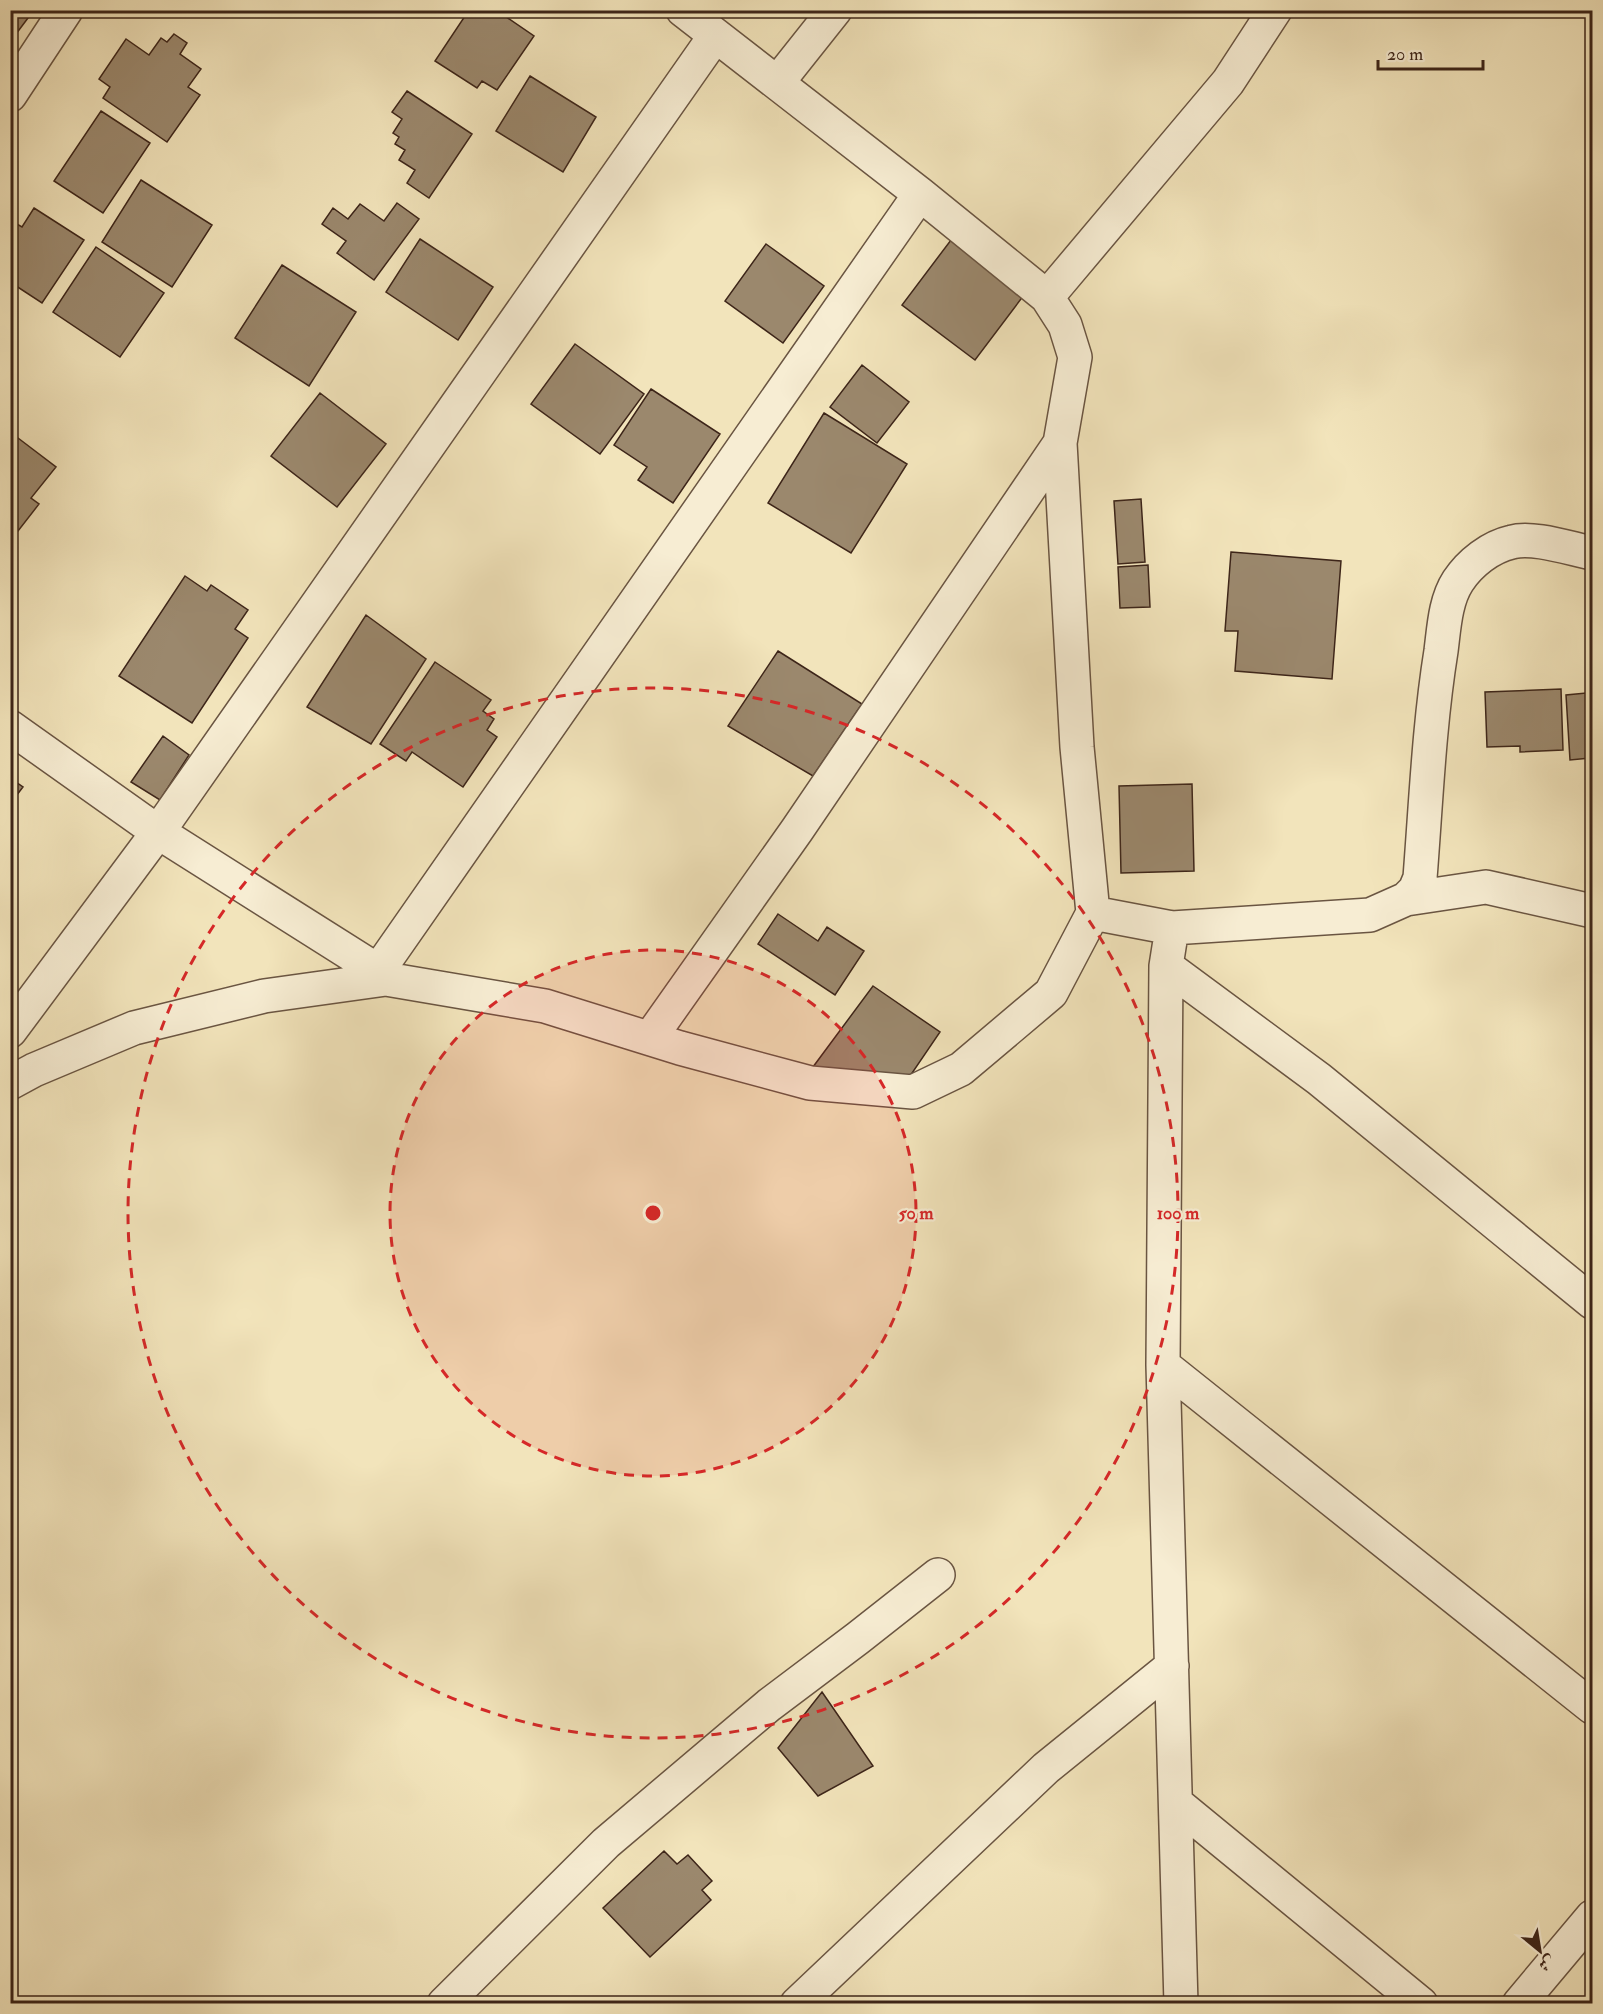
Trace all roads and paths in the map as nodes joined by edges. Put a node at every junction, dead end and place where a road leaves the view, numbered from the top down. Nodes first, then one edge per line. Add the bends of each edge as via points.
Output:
1 (66, 10) edge
2 (683, 10) edge
3 (835, 10) edge
4 (1275, 10) edge
5 (715, 36) junction
6 (777, 83) junction
7 (10, 95) edge
8 (920, 194) junction
9 (1047, 297) junction
10 (1060, 443) junction
11 (1593, 553) edge
12 (10, 727) edge
13 (158, 832) junction
14 (1406, 899) junction
15 (1593, 911) edge
16 (1093, 913) junction
17 (1172, 928) junction
18 (1166, 966) junction
19 (382, 975) junction
20 (10, 1031) edge
21 (650, 1038) junction
22 (10, 1083) edge
23 (1593, 1302) edge
24 (1163, 1365) junction
25 (938, 1575) dead end
26 (1172, 1666) junction
27 (1593, 1707) edge
28 (1176, 1803) junction
29 (1593, 1917) edge
30 (444, 2004) edge
31 (797, 2004) edge
32 (1181, 2004) edge
33 (1421, 2004) edge
34 (1519, 2004) edge

1 - 7 street
2 - 5 street
3 - 6 street
4 - 9 street via 1228,82
5 - 6 street
5 - 13 street
6 - 8 street
8 - 9 street
8 - 19 street
9 - 10 street via 1065,325 1075,357
10 - 16 street via 1077,747
10 - 21 street via 797,830
11 - 14 street via 1528,540 1512,541 1472,563 1457,582 1448,605 1434,693 1420,878
12 - 13 street
13 - 19 street
13 - 20 street
14 - 15 street via 1486,887
14 - 17 street via 1370,915
16 - 17 street
16 - 21 street via 1051,993 961,1069 913,1092 810,1083
17 - 18 street
18 - 23 street via 1319,1079
18 - 24 street
19 - 21 street via 545,1006
19 - 22 street via 264,996 134,1028
24 - 26 street
24 - 27 street
25 - 30 street via 769,1705 606,1843
26 - 28 street
26 - 31 street via 1046,1768
28 - 32 street
28 - 33 street
29 - 34 street

